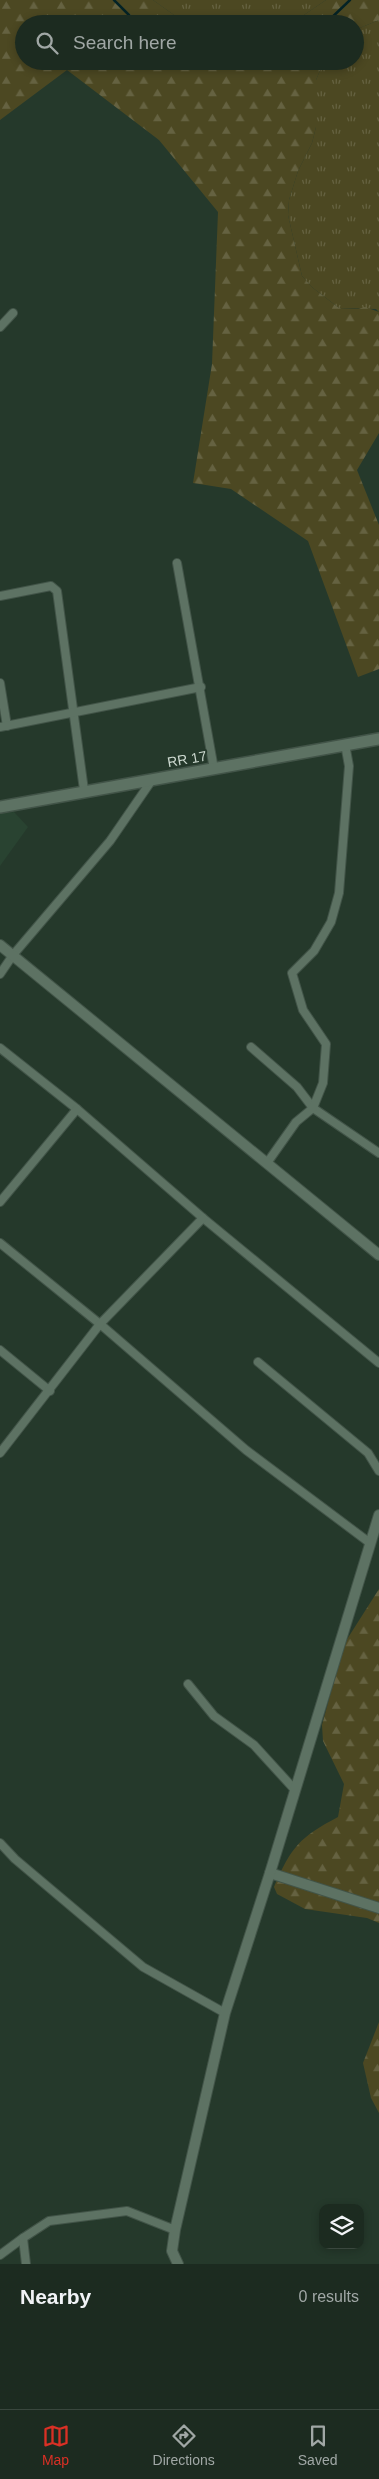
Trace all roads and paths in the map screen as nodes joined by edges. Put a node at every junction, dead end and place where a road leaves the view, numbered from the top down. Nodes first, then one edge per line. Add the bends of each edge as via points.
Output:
1 (13, 313) dead end
2 (0, 327) edge
3 (177, 563) dead end
4 (0, 596) edge
5 (0, 683) edge
6 (201, 687) junction
7 (72, 712) junction
8 (4, 726) edge
9 (379, 739) edge
10 (345, 744) junction
11 (214, 769) junction
12 (152, 780) junction
13 (84, 790) junction
14 (0, 807) edge
15 (0, 946) edge
16 (13, 955) junction
17 (0, 974) edge
18 (251, 1047) dead end
19 (0, 1048) edge
20 (313, 1108) junction
21 (77, 1109) junction
22 (379, 1153) edge
23 (267, 1163) junction
24 (0, 1202) edge
25 (203, 1218) junction
26 (0, 1243) edge
27 (379, 1255) edge
28 (100, 1324) junction
29 (0, 1350) edge
30 (258, 1362) dead end
31 (379, 1363) edge
32 (50, 1391) junction
33 (0, 1453) edge
34 (379, 1470) edge
35 (379, 1515) edge
36 (370, 1543) junction
37 (188, 1684) dead end
38 (295, 1790) junction
39 (0, 1843) edge
40 (270, 1873) junction
41 (379, 1908) edge
42 (225, 2013) junction
43 (175, 2230) junction
44 (23, 2238) junction
45 (0, 2255) edge
46 (26, 2264) edge
47 (178, 2264) edge

1 - 2 street
3 - 6 street
4 - 7 street via 55,587
5 - 8 street
6 - 7 street
6 - 11 street
7 - 8 street
7 - 13 street
9 - 10 main road, RR 17 / RR 17
10 - 11 main road, RR 17 / RR 17
10 - 20 street via 349,766 339,893 331,922 314,951 292,973 304,1010 326,1044 323,1083
11 - 12 main road, RR 17 / RR 17
12 - 13 main road, RR 17 / RR 17
12 - 16 street via 110,841
13 - 14 main road, RR 17 / RR 17
15 - 16 street
16 - 17 street
16 - 23 street
18 - 20 street via 297,1087
19 - 21 street
20 - 22 street
20 - 23 street via 296,1122
21 - 24 street
21 - 25 street
23 - 27 street
25 - 28 street
25 - 31 street
26 - 28 street
28 - 32 street
28 - 36 street via 246,1450
29 - 32 street
30 - 34 street via 368,1453
32 - 33 street
35 - 36 street
36 - 38 street
37 - 38 street via 214,1716 254,1745
38 - 40 street
39 - 42 street via 15,1860 144,1968
40 - 41 street
40 - 42 street
42 - 43 street
43 - 44 street via 127,2211 49,2221
43 - 47 street via 172,2251
44 - 45 street
44 - 46 street

